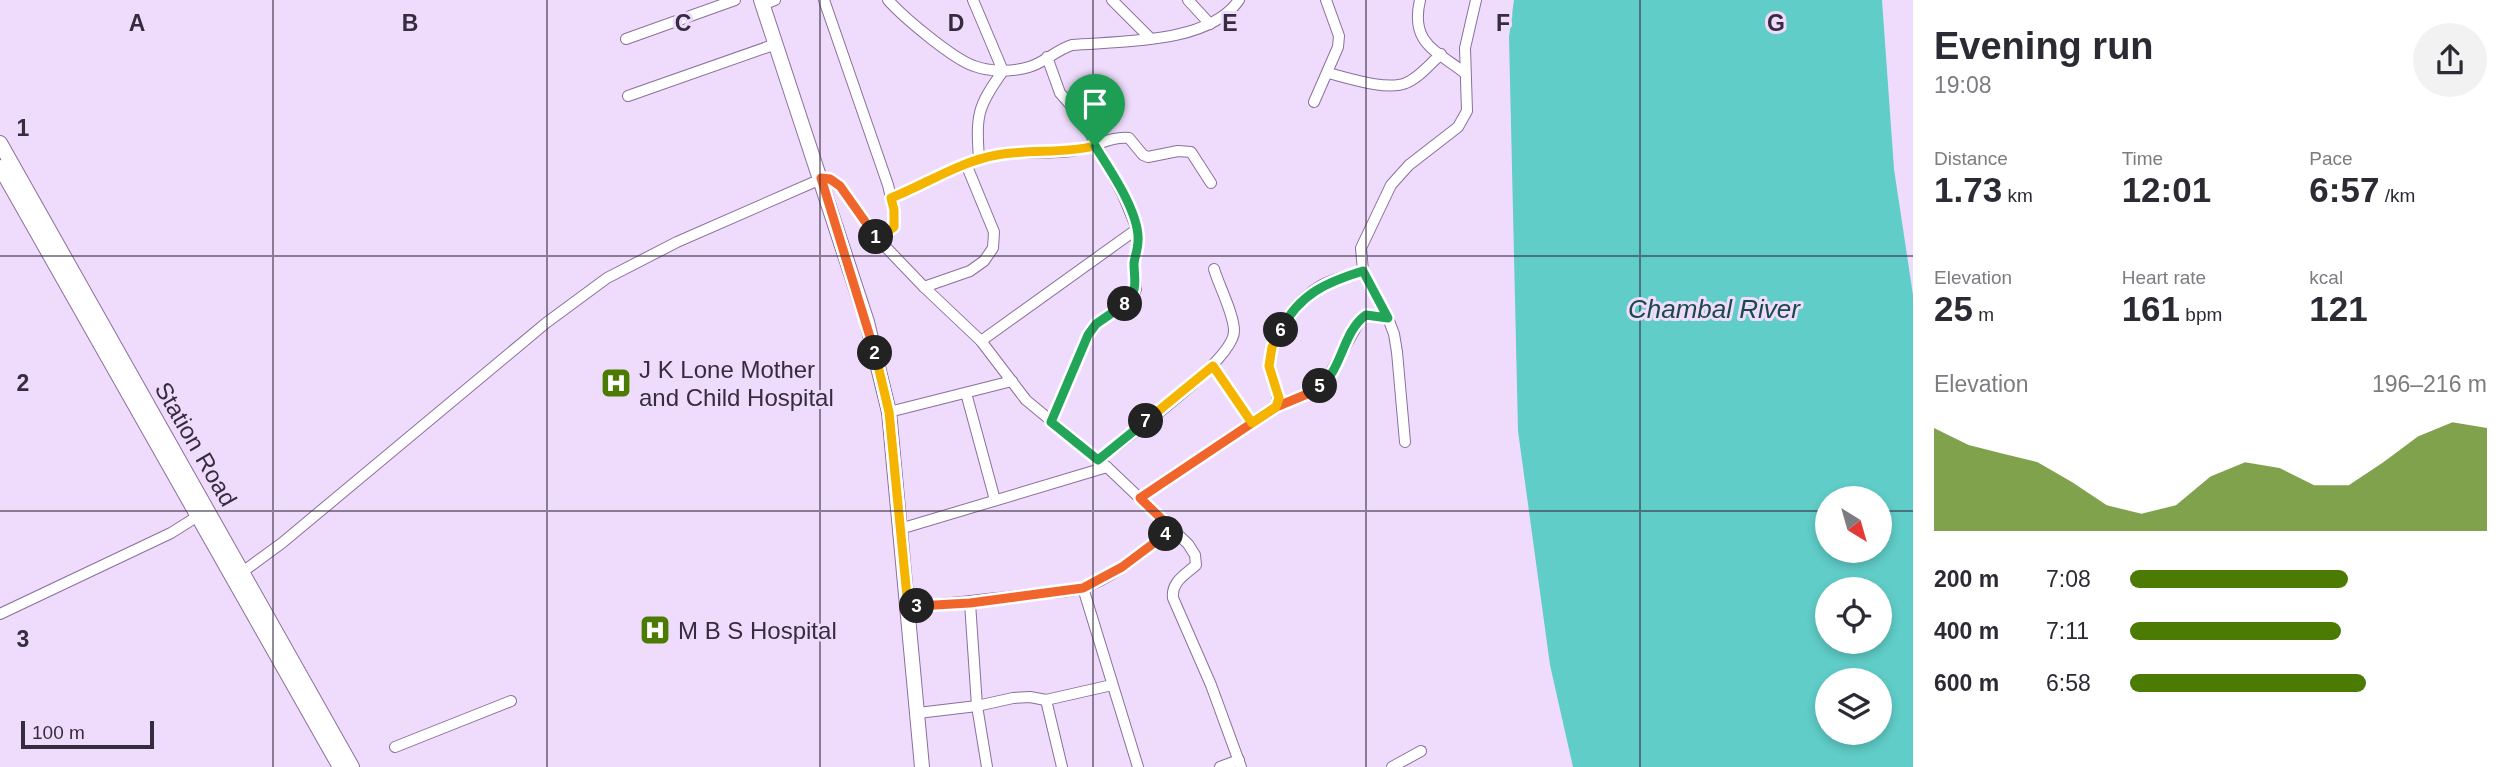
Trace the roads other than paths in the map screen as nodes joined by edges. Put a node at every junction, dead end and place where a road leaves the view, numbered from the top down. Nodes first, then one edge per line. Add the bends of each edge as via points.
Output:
1 (735, 0) edge
2 (824, 0) edge
3 (888, 0) edge
4 (973, 0) edge
5 (1112, 0) edge
6 (1188, 0) edge
7 (1239, 0) edge
8 (1326, 0) edge
9 (1420, 0) edge
10 (1476, 0) edge
11 (766, 2) edge
12 (1210, 24) junction
13 (1150, 38) junction
14 (626, 39) dead end
15 (776, 44) junction
16 (1441, 54) junction
17 (1047, 57) junction
18 (1003, 71) junction
19 (1328, 73) junction
20 (1465, 73) junction
21 (628, 96) dead end
22 (1314, 102) dead end
23 (0, 143) edge
24 (1095, 146) junction
25 (979, 159) junction
26 (965, 164) junction
27 (0, 167) edge
28 (821, 178) junction
29 (1210, 183) dead end
30 (891, 198) junction
31 (1137, 229) junction
32 (878, 239) junction
33 (1214, 269) dead end
34 (1363, 271) junction
35 (924, 287) junction
36 (1388, 318) junction
37 (981, 341) junction
38 (1213, 366) junction
39 (1012, 381) junction
40 (966, 393) junction
41 (1276, 407) junction
42 (889, 412) junction
43 (1051, 422) junction
44 (1252, 423) junction
45 (1405, 442) dead end
46 (1103, 463) junction
47 (1140, 498) junction
48 (995, 500) junction
49 (203, 513) junction
50 (900, 529) junction
51 (1172, 529) junction
52 (242, 573) junction
53 (1083, 588) junction
54 (970, 603) junction
55 (908, 607) junction
56 (0, 614) edge
57 (1112, 685) junction
58 (1046, 700) junction
59 (511, 701) dead end
60 (977, 706) junction
61 (918, 713) junction
62 (395, 747) dead end
63 (1421, 751) dead end
64 (1240, 763) edge
65 (340, 767) edge
66 (352, 767) edge
67 (922, 767) edge
68 (987, 767) edge
69 (1062, 767) edge
70 (1138, 767) edge
71 (1220, 767) edge
72 (1392, 767) edge

1 - 14 street
2 - 30 street
3 - 18 street via 962,60
4 - 18 street
5 - 13 street
6 - 12 street
7 - 12 street
8 - 19 street via 1339,36
9 - 16 street via 1417,27
10 - 20 street via 1465,48
11 - 15 street
12 - 13 street
13 - 17 street via 1072,45
15 - 21 street
15 - 28 street
16 - 19 street via 1417,77 1397,86
16 - 20 street
17 - 18 street via 1030,67
17 - 24 street via 1060,93 1082,118
18 - 25 street via 979,110
19 - 22 street
20 - 34 street via 1467,111 1458,127 1391,185 1362,248
23 - 49 street, Station Road
24 - 25 street
24 - 29 street via 1118,137 1129,138 1148,157 1191,152
24 - 31 street
25 - 26 street
26 - 30 street
26 - 35 street via 994,232 993,248 970,271
27 - 49 street, Station Road
28 - 32 street via 840,186
28 - 42 street via 867,322
28 - 52 street via 607,278
30 - 32 street via 894,227
31 - 37 street
31 - 43 street via 1132,298 1088,335
32 - 35 street
33 - 38 street via 1234,330 1232,342
34 - 36 street
34 - 41 street via 1322,285 1286,319 1272,347 1269,366 1279,398
35 - 37 street
36 - 41 street via 1366,315 1325,383
36 - 45 street via 1397,352
37 - 39 street
38 - 44 street
38 - 46 street
39 - 40 street
39 - 43 street
40 - 42 street
40 - 48 street
41 - 44 street
42 - 50 street
43 - 46 street
44 - 47 street
46 - 47 street
46 - 48 street
47 - 51 street
48 - 50 street
49 - 52 street, Station Road
49 - 56 street via 171,533
49 - 65 street, Station Road
50 - 55 street
51 - 53 street via 1122,567
51 - 64 street via 1188,544 1196,565 1176,582 1173,598
52 - 66 street, Station Road
53 - 54 street
53 - 57 street
54 - 55 street
54 - 60 street
55 - 61 street
57 - 58 street
57 - 70 street
58 - 60 street via 1030,697
58 - 69 street
59 - 62 street
60 - 61 street
60 - 68 street
61 - 67 street
63 - 72 street
64 - 71 street

